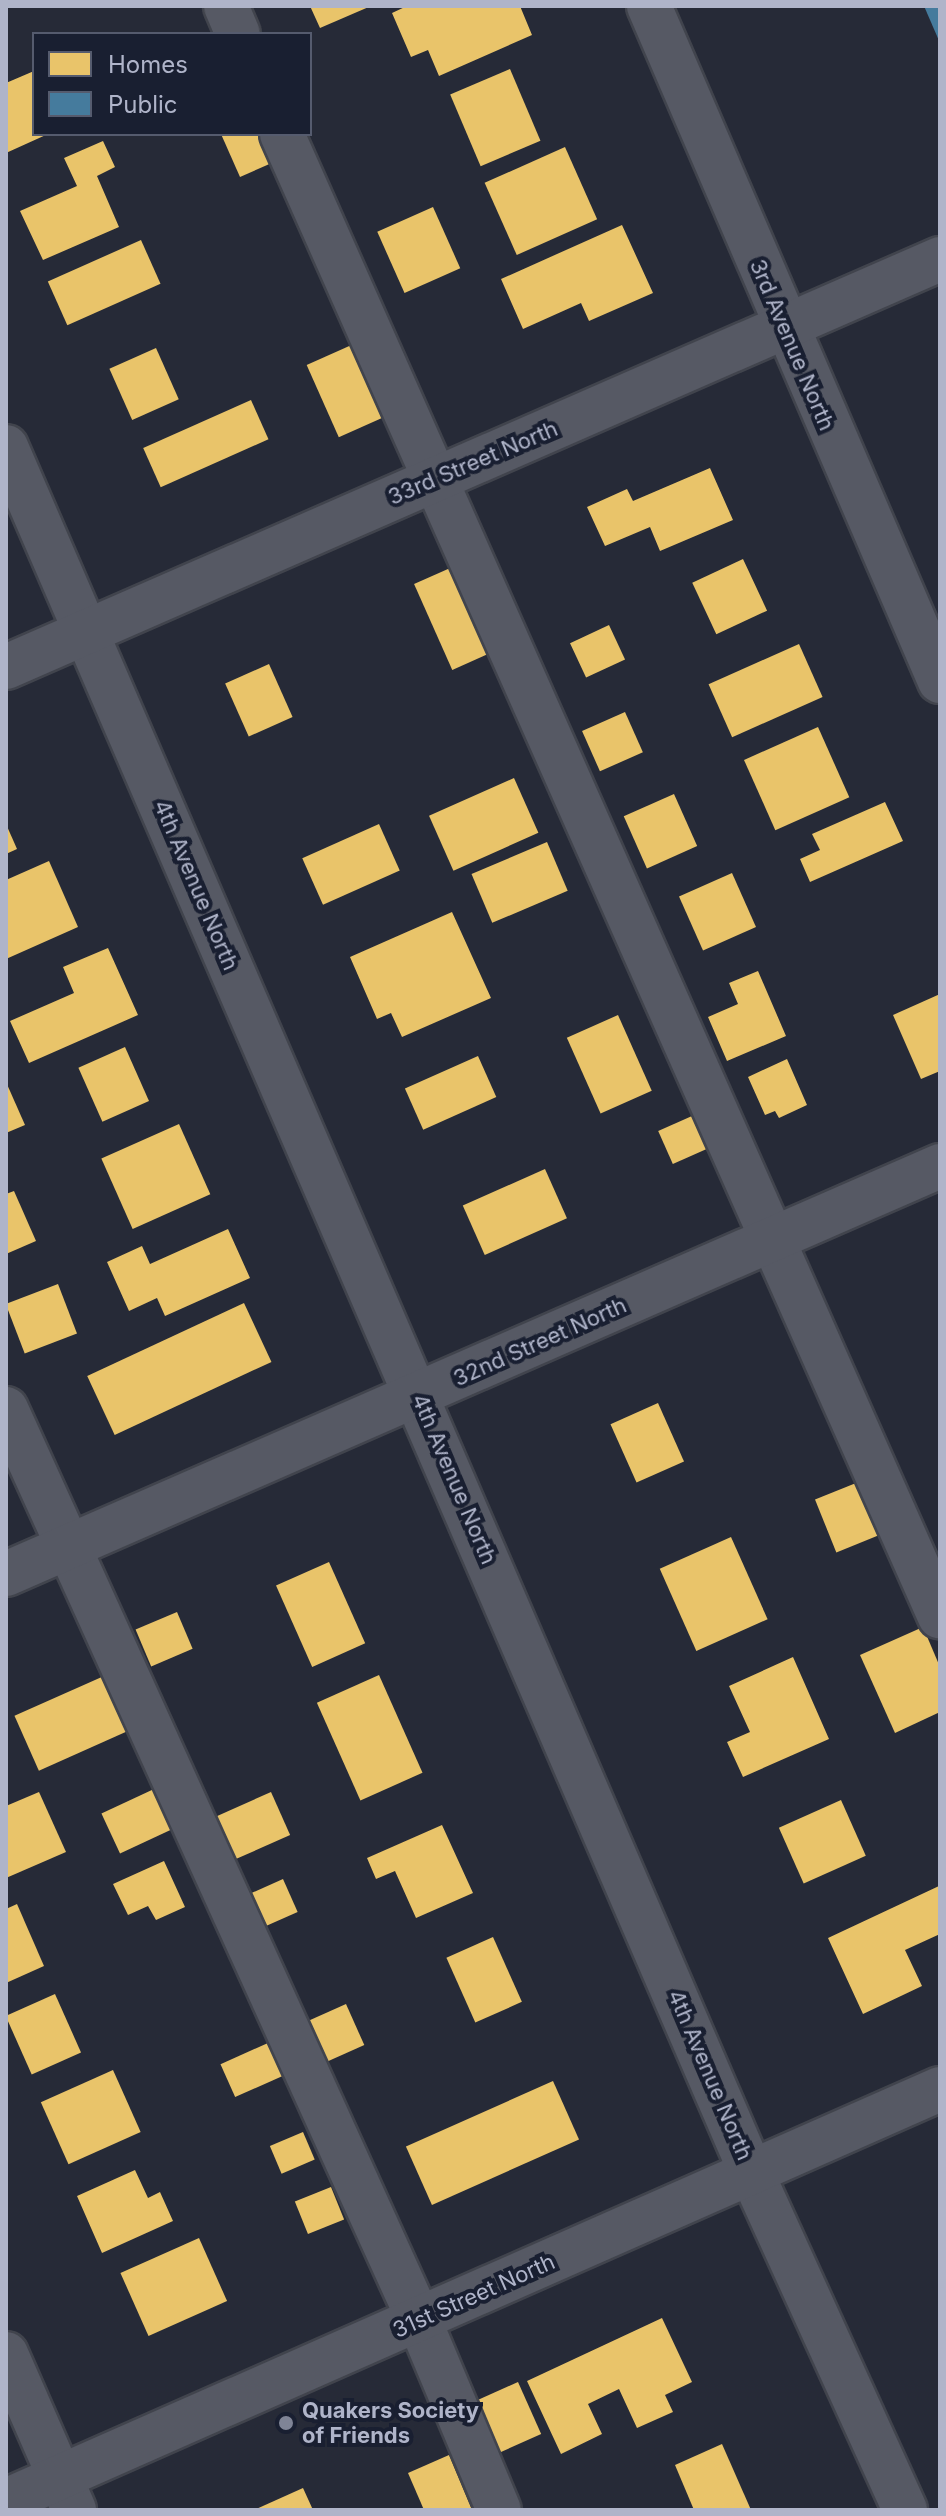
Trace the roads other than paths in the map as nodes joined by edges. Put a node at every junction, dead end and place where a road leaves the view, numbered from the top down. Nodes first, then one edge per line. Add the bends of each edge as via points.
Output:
1 (226, 6) edge
2 (649, 6) edge
3 (237, 32) edge
4 (283, 136) edge
5 (940, 259) edge
6 (784, 329) junction
7 (6, 447) edge
8 (434, 480) junction
9 (86, 631) junction
10 (6, 667) edge
11 (940, 681) edge
12 (940, 1166) edge
13 (772, 1239) junction
14 (418, 1396) junction
15 (6, 1409) edge
16 (67, 1548) junction
17 (6, 1574) edge
18 (940, 1617) edge
19 (940, 2089) edge
20 (752, 2174) junction
21 (419, 2320) junction
22 (6, 2354) edge
23 (67, 2494) edge
24 (6, 2501) edge
25 (499, 2510) edge
26 (905, 2510) edge

1 - 3 street
2 - 6 street, 3rd Avenue North
4 - 8 street
5 - 6 street, 33rd Street North
6 - 8 street, 33rd Street North
6 - 11 street, 3rd Avenue North
7 - 9 street, 4th Avenue North
8 - 9 street, 33rd Street North
8 - 13 street
9 - 10 street, 33rd Street North
9 - 14 street, 4th Avenue North
12 - 13 street, 32nd Street North
13 - 14 street, 32nd Street North
13 - 18 street
14 - 16 street, 32nd Street North
14 - 20 street, 4th Avenue North
15 - 16 street
16 - 17 street, 32nd Street North
16 - 21 street
19 - 20 street, 31st Street North
20 - 21 street, 31st Street North
20 - 26 street, 4th Avenue North
21 - 23 street, 31st Street North
21 - 25 street
22 - 23 street
23 - 24 street, 31st Street North

